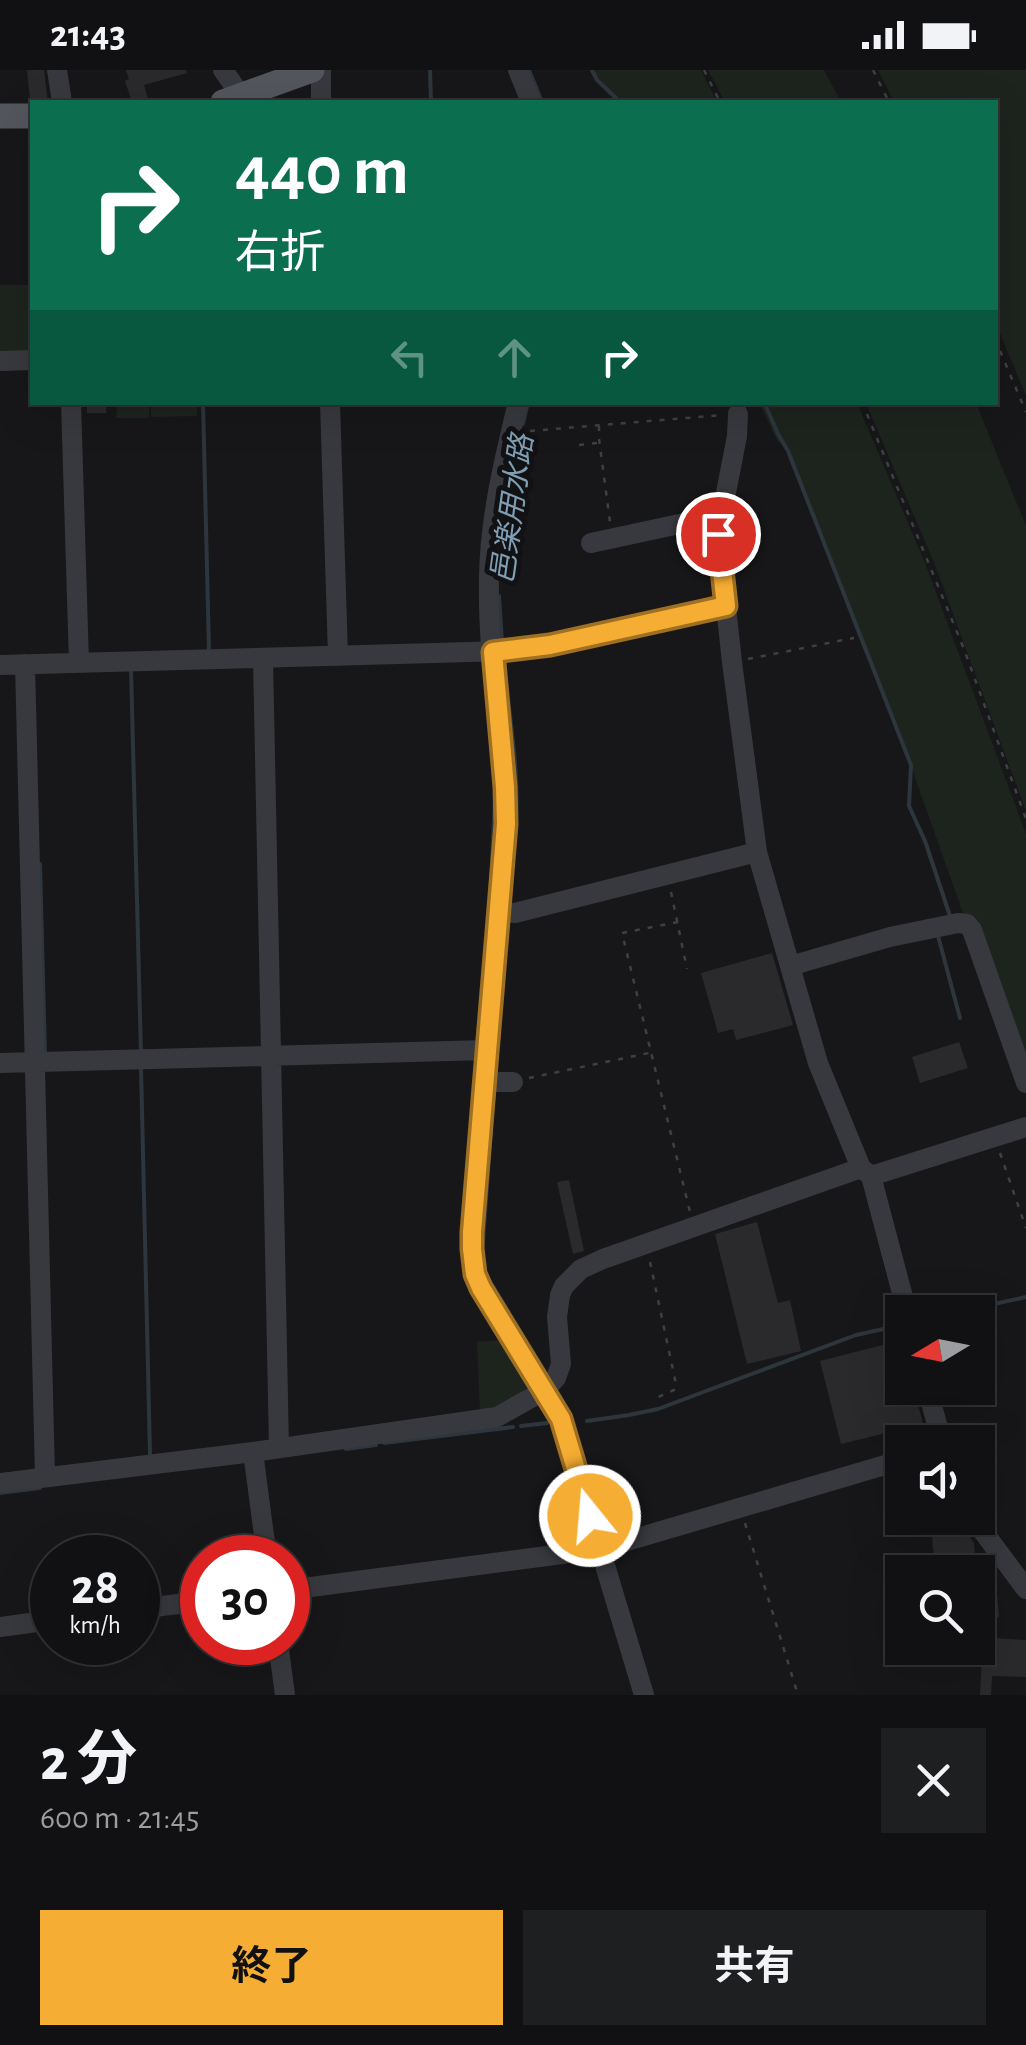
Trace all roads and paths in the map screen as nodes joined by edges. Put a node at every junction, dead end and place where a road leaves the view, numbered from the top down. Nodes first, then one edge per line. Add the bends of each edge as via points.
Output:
1 (57, 70) edge
2 (223, 70) edge
3 (312, 70) edge
4 (321, 70) edge
5 (518, 70) edge
6 (704, 70) edge
7 (873, 70) edge
8 (62, 100) edge
9 (233, 100) edge
10 (322, 100) edge
11 (530, 100) edge
12 (719, 100) edge
13 (888, 100) edge
14 (0, 116) edge
15 (30, 116) edge
16 (998, 346) edge
17 (0, 360) edge
18 (30, 360) edge
19 (70, 405) edge
20 (330, 405) edge
21 (517, 405) edge
22 (863, 405) edge
23 (1026, 412) edge
24 (738, 414) joint
25 (600, 424) junction
26 (527, 442) dead end
27 (599, 443) junction
28 (579, 445) dead end
29 (720, 518) junction
30 (612, 538) junction
31 (591, 543) dead end
32 (726, 606) junction
33 (854, 638) dead end
34 (499, 652) junction
35 (338, 656) junction
36 (263, 658) junction
37 (732, 662) junction
38 (79, 663) junction
39 (25, 664) junction
40 (0, 665) edge
41 (1026, 819) edge
42 (757, 852) junction
43 (668, 874) junction
44 (505, 912) junction
45 (678, 922) junction
46 (790, 966) junction
47 (687, 969) dead end
48 (487, 1050) junction
49 (651, 1052) junction
50 (272, 1056) junction
51 (36, 1062) junction
52 (0, 1064) edge
53 (497, 1082) junction
54 (1026, 1083) edge
55 (1026, 1127) edge
56 (995, 1138) junction
57 (866, 1172) junction
58 (694, 1228) junction
59 (1026, 1228) edge
60 (646, 1244) junction
61 (902, 1295) edge
62 (545, 1390) junction
63 (654, 1400) dead end
64 (279, 1448) junction
65 (253, 1452) junction
66 (885, 1465) edge
67 (45, 1476) junction
68 (0, 1482) edge
69 (740, 1508) junction
70 (265, 1535) edge
71 (986, 1535) edge
72 (600, 1549) junction
73 (310, 1587) edge
74 (1026, 1590) edge
75 (30, 1623) edge
76 (0, 1626) edge
77 (281, 1665) edge
78 (285, 1695) edge
79 (644, 1695) edge
80 (798, 1695) edge

1 - 8 street
2 - 9 street
3 - 9 main road
4 - 10 street
5 - 11 street
6 - 12 path
7 - 13 path
14 - 15 main road
16 - 23 path
17 - 18 street
19 - 38 street
20 - 35 street
21 - 34 street via 494,502 488,578
22 - 41 path
24 - 25 path
24 - 29 street
25 - 26 path via 528,431
25 - 27 path
27 - 28 path
27 - 30 path
29 - 30 street
29 - 32 street
30 - 31 street
32 - 34 street
32 - 37 street
33 - 37 path
34 - 35 street
34 - 44 street
35 - 36 street
36 - 38 street
36 - 50 street
37 - 42 street
38 - 39 street
39 - 40 street
39 - 51 street
42 - 43 street
42 - 46 street
43 - 44 street
43 - 45 path
44 - 48 street
45 - 47 path
45 - 49 path via 622,933
46 - 54 street via 890,937 967,924
46 - 57 street via 818,1063
48 - 50 street
48 - 53 street
49 - 53 path
49 - 58 path
50 - 51 street
50 - 64 street
51 - 52 street
51 - 67 street
53 - 62 street via 472,1232 475,1274
55 - 56 street
56 - 57 street
56 - 59 path
57 - 58 street
57 - 61 street
58 - 60 street
60 - 62 street via 581,1270 564,1286 558,1305 561,1364
60 - 63 path via 676,1384
62 - 64 street via 497,1417
62 - 72 street via 561,1419
64 - 65 street
65 - 67 street
65 - 70 street
66 - 69 street
67 - 68 street
69 - 72 street
69 - 80 path
71 - 74 street
72 - 73 street
72 - 79 street
75 - 76 street
77 - 78 street

